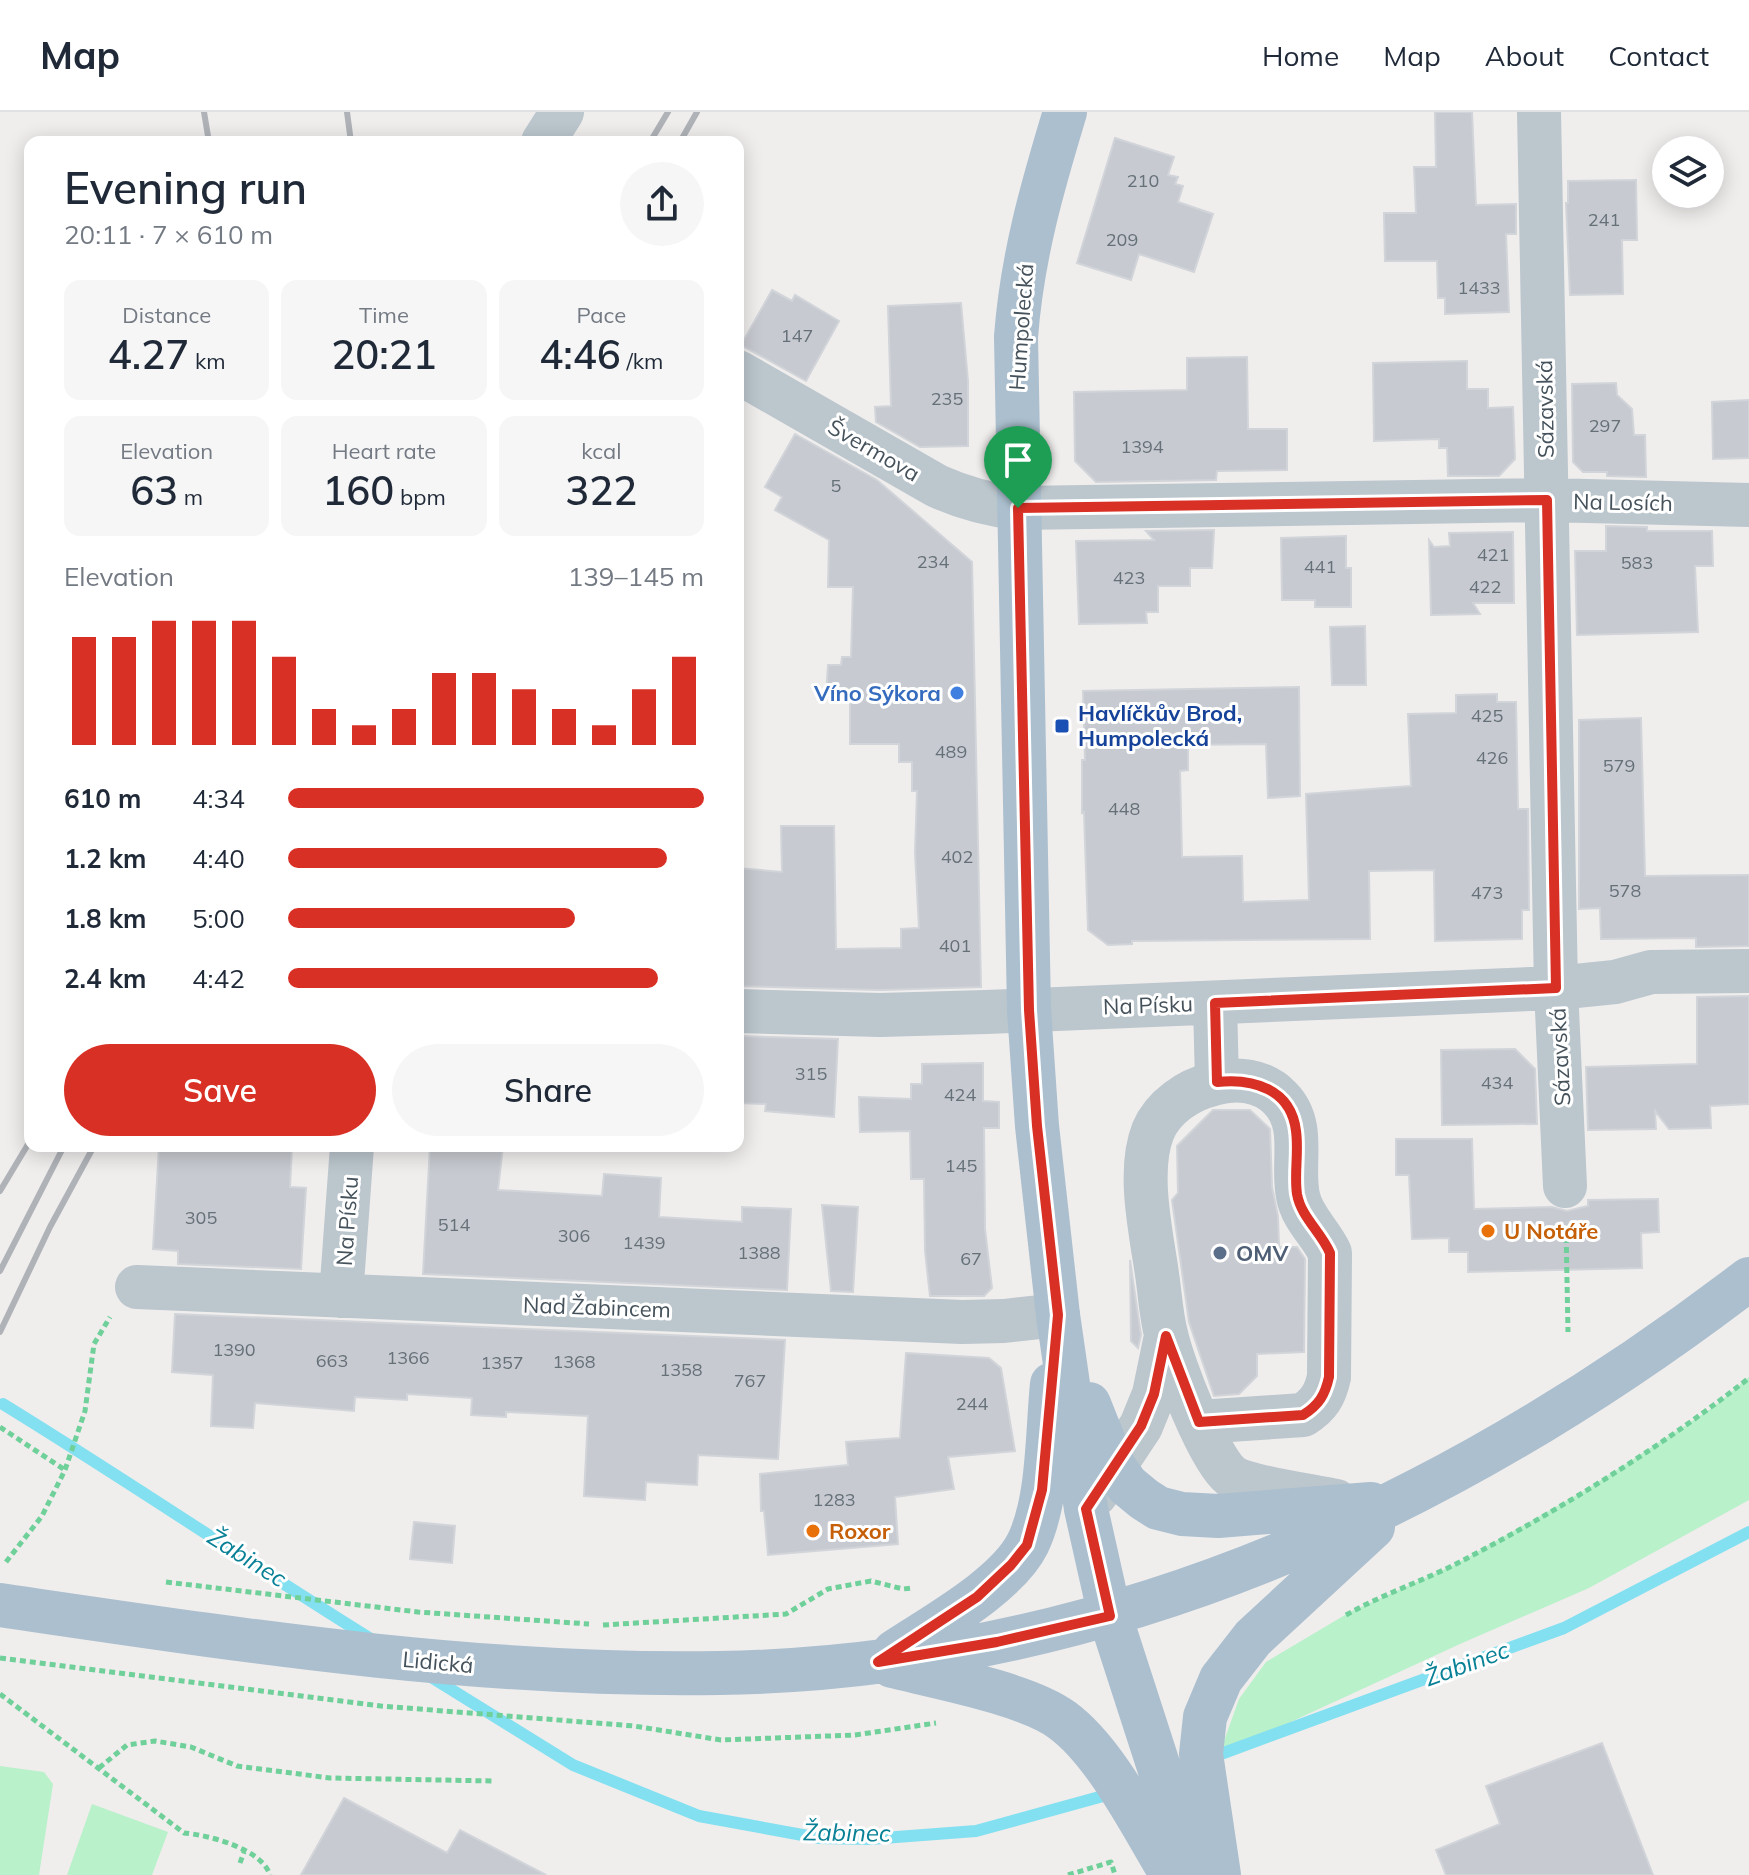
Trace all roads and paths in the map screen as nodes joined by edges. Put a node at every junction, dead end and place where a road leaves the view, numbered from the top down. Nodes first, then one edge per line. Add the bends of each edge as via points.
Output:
1 (562, 112) edge
2 (1065, 112) edge
3 (1539, 112) edge
4 (547, 136) edge
5 (744, 375) edge
6 (1547, 500) junction
7 (1749, 505) edge
8 (1018, 508) junction
9 (1749, 971) edge
10 (1556, 988) junction
11 (1215, 1003) junction
12 (1029, 1010) junction
13 (744, 1011) edge
14 (1217, 1082) junction
15 (352, 1152) edge
16 (1565, 1186) joint
17 (1749, 1279) edge
18 (137, 1287) joint
19 (341, 1296) junction
20 (1058, 1315) junction
21 (1568, 1332) dead end
22 (1166, 1336) junction
23 (1749, 1378) edge
24 (1199, 1422) junction
25 (0, 1427) edge
26 (1114, 1467) junction
27 (65, 1470) junction
28 (1402, 1501) junction
29 (1354, 1505) junction
30 (1086, 1509) junction
31 (1027, 1545) joint
32 (6, 1562) dead end
33 (213, 1588) dead end
34 (915, 1588) dead end
35 (0, 1605) edge
36 (1110, 1616) junction
37 (1338, 1619) dead end
38 (0, 1658) edge
39 (878, 1662) junction
40 (0, 1694) edge
41 (949, 1721) dead end
42 (99, 1768) junction
43 (494, 1781) dead end
44 (1178, 1826) junction
45 (244, 1852) junction
46 (240, 1863) dead end
47 (270, 1875) edge
48 (1068, 1875) edge
49 (1115, 1875) edge
50 (1172, 1875) edge
51 (1197, 1875) edge
52 (1219, 1875) edge

1 - 4 street
2 - 8 main road, Humpolecká via 1019,291
3 - 6 street, Sázavská
5 - 8 street, Švermova via 937,486 974,501
6 - 7 street, Na Losích
6 - 8 street, Na Losích
6 - 10 street, Sázavská
8 - 12 main road, Humpolecká
9 - 10 street, Na Písku via 1651,972
10 - 11 street, Na Písku
10 - 16 street, Sázavská
11 - 12 street, Na Písku
11 - 14 street
12 - 13 street, Na Písku via 880,1015
12 - 20 main road, Humpolecká
14 - 22 street via 1166,1110 1153,1131 1147,1203
14 - 24 street via 1264,1086 1291,1112 1297,1194 1303,1213 1330,1253 1329,1377 1325,1395 1303,1415
15 - 19 street, Na Písku
16 - 21 path
17 - 28 main road via 1581,1397
18 - 19 street, Nad Žabincem
18 - 27 path via 116,1306 94,1344 85,1411
19 - 20 street, Nad Žabincem via 962,1322
20 - 26 main road, Humpolecká
20 - 30 main road, Humpolecká
20 - 31 main road, Humpolecká via 1042,1490
22 - 24 street
22 - 26 street via 1154,1394
23 - 37 path via 1589,1488 1456,1564
24 - 29 street via 1207,1444 1233,1478
25 - 27 path
26 - 29 main road, Humpolecká via 1144,1499 1182,1514
26 - 30 street
27 - 32 path via 42,1516
28 - 29 main road
28 - 36 main road, Lidická via 1217,1580
28 - 44 main road via 1253,1638 1221,1679 1205,1717 1201,1754
30 - 36 main road, Humpolecká
31 - 39 main road, Lidická via 977,1597
33 - 34 path via 418,1612 601,1625 786,1614 828,1589 871,1581
35 - 39 main road, Lidická via 300,1649 508,1669 720,1673
36 - 39 main road, Lidická
36 - 44 main road, Humpolecká
38 - 41 path via 381,1706 634,1726 721,1740 855,1735
39 - 44 main road, Lidická via 1007,1696 1063,1720 1103,1765
40 - 42 path
42 - 43 path via 127,1745 155,1741 191,1747 237,1766 330,1778
42 - 45 path via 184,1833 211,1837
44 - 50 main road
44 - 51 main road
44 - 52 main road
45 - 46 path
45 - 47 path via 262,1859
48 - 49 path via 1111,1862

